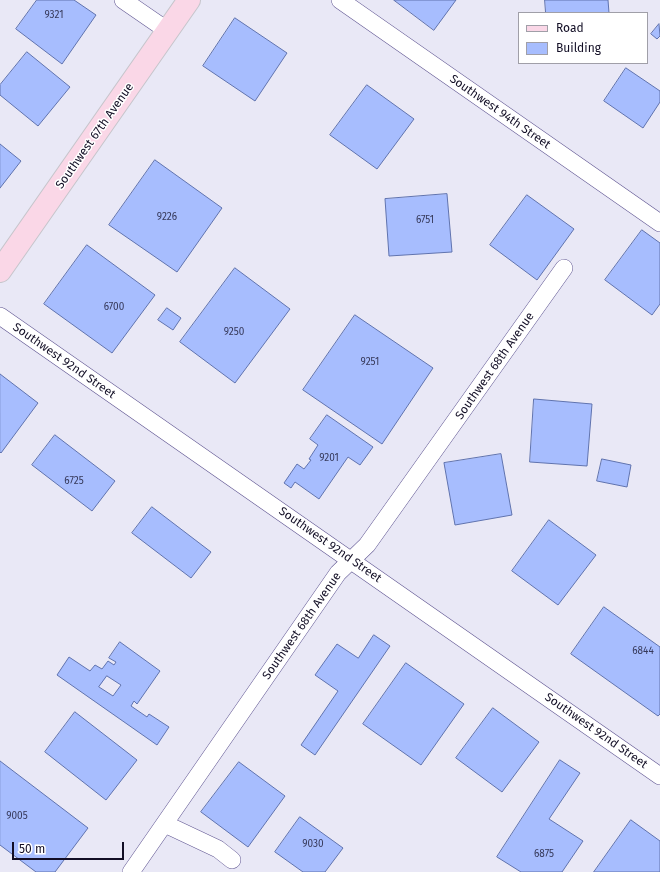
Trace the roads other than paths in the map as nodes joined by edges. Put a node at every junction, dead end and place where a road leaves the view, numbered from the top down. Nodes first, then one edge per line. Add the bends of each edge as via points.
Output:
1 (123, 0) edge
2 (189, 0) edge
3 (340, 0) edge
4 (168, 31) junction
5 (660, 223) edge
6 (564, 268) dead end
7 (0, 271) edge
8 (0, 316) edge
9 (352, 560) junction
10 (660, 776) edge
11 (165, 824) junction
12 (232, 860) dead end
13 (131, 872) edge

1 - 4 street
2 - 4 main road, Southwest 67th Avenue
3 - 5 street, Southwest 94th Street
4 - 7 main road, Southwest 67th Avenue
6 - 9 street, Southwest 68th Avenue via 367,545
8 - 9 street, Southwest 92nd Street
9 - 10 street, Southwest 92nd Street
9 - 11 street, Southwest 68th Avenue via 338,572
11 - 12 street via 218,849
11 - 13 street, Southwest 68th Avenue

